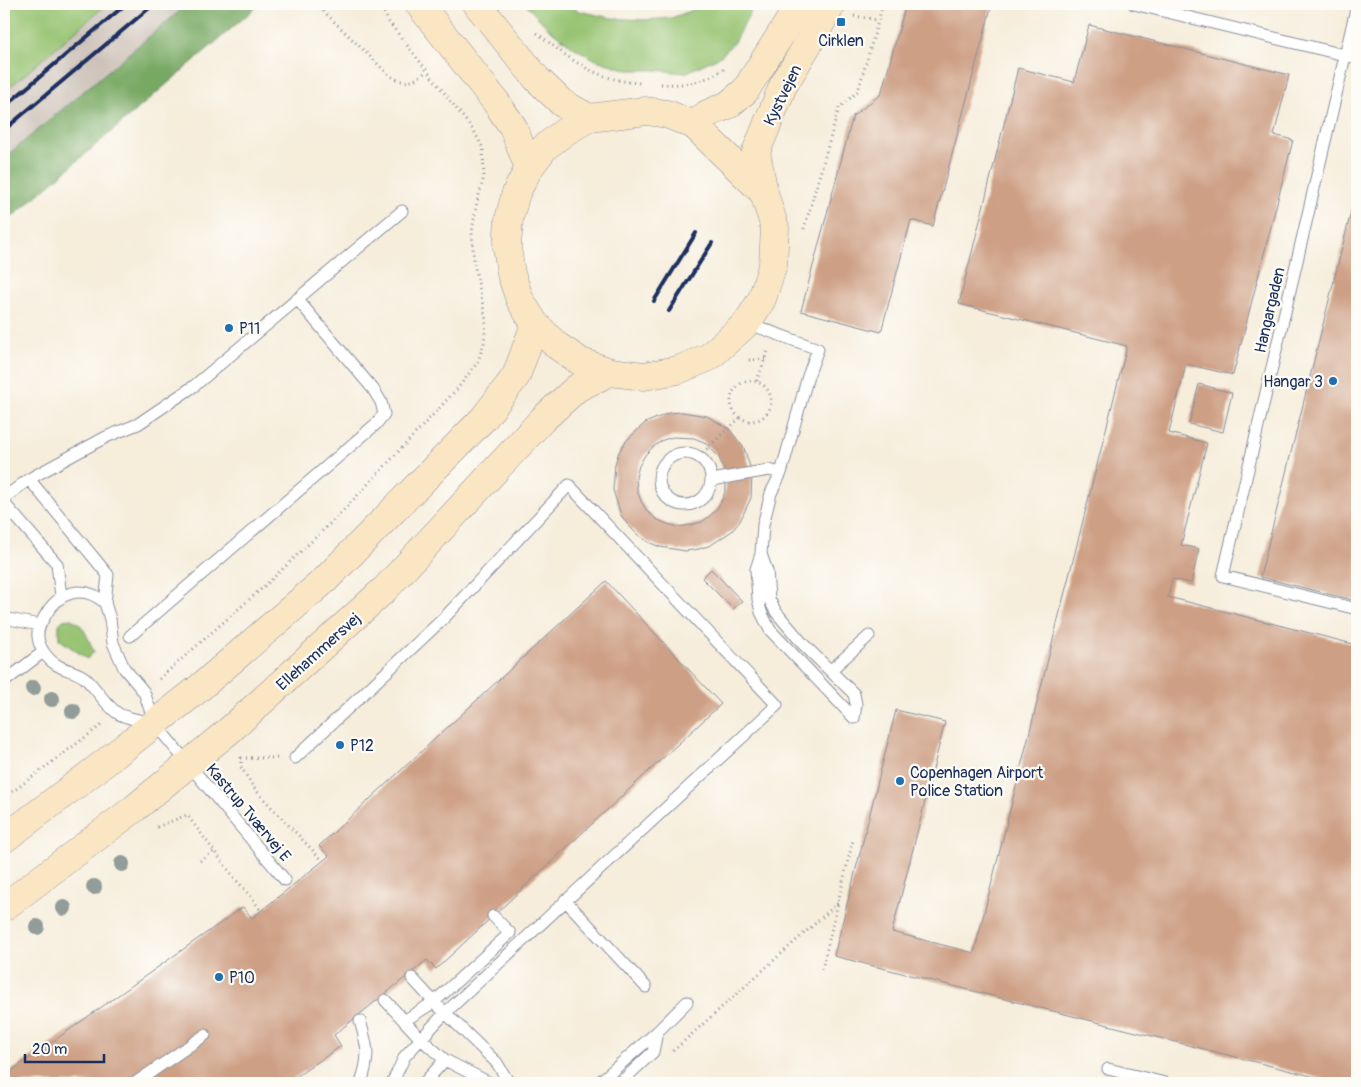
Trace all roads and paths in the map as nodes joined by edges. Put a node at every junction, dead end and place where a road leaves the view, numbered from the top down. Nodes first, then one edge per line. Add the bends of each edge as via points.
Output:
1 (316, 4) edge
2 (380, 4) edge
3 (419, 4) edge
4 (477, 4) edge
5 (800, 4) edge
6 (825, 4) edge
7 (832, 4) edge
8 (883, 4) edge
9 (1134, 4) edge
10 (1357, 6) edge
11 (531, 28) dead end
12 (809, 42) junction
13 (1345, 55) junction
14 (1357, 58) edge
15 (730, 65) dead end
16 (648, 83) dead end
17 (658, 83) dead end
18 (589, 118) junction
19 (694, 125) junction
20 (529, 168) junction
21 (764, 193) junction
22 (402, 211) dead end
23 (804, 229) dead end
24 (298, 299) junction
25 (534, 324) junction
26 (747, 324) junction
27 (773, 332) junction
28 (765, 359) junction
29 (745, 361) dead end
30 (610, 372) junction
31 (757, 381) junction
32 (740, 418) junction
33 (699, 456) junction
34 (781, 473) junction
35 (29, 479) junction
36 (712, 480) junction
37 (4, 498) edge
38 (4, 503) edge
39 (761, 554) junction
40 (61, 596) junction
41 (105, 603) junction
42 (1357, 609) edge
43 (4, 618) edge
44 (39, 626) junction
45 (130, 636) dead end
46 (869, 636) dead end
47 (43, 652) junction
48 (831, 670) junction
49 (4, 682) edge
50 (155, 724) junction
51 (240, 751) dead end
52 (241, 758) junction
53 (295, 758) joint
54 (189, 765) junction
55 (150, 830) dead end
56 (4, 839) edge
57 (854, 840) dead end
58 (215, 851) junction
59 (200, 861) dead end
60 (323, 861) dead end
61 (285, 880) dead end
62 (564, 900) junction
63 (839, 902) junction
64 (4, 907) edge
65 (262, 910) dead end
66 (493, 916) dead end
67 (822, 969) dead end
68 (412, 978) dead end
69 (646, 987) dead end
70 (385, 1000) dead end
71 (434, 1002) junction
72 (687, 1002) dead end
73 (445, 1013) junction
74 (360, 1021) dead end
75 (404, 1021) junction
76 (657, 1032) junction
77 (205, 1035) dead end
78 (420, 1038) junction
79 (667, 1056) dead end
80 (445, 1060) junction
81 (367, 1066) junction
82 (1108, 1069) dead end
83 (135, 1083) edge
84 (361, 1083) edge
85 (365, 1083) edge
86 (392, 1083) edge
87 (424, 1083) edge
88 (490, 1083) edge
89 (509, 1083) edge
90 (600, 1083) edge
91 (620, 1083) edge
92 (1165, 1083) edge

1 - 2 path via 389,75 407,83 416,80 427,71 389,22
3 - 20 street via 496,102 512,127
4 - 18 street via 537,79 562,103
5 - 19 street, Kystvejen via 745,91
6 - 12 lane
7 - 12 street, Kystvejen
8 - 23 path via 858,91 839,108
9 - 13 lane
10 - 13 lane, Hangargaden
11 - 16 path via 588,70 620,82
12 - 21 street, Kystvejen via 783,86 756,152
13 - 14 lane
13 - 42 lane, Hangargaden via 1223,576
15 - 17 path via 708,78 685,85
18 - 19 street via 646,111 667,114
18 - 20 street, Kystvejen via 559,136
19 - 21 street
20 - 25 street, Kystvejen via 516,193 509,219 507,247 511,274 520,300
21 - 26 street, Kystvejen via 775,228 773,264 762,298
22 - 24 lane
24 - 35 lane via 194,386 138,424 106,437
24 - 45 lane via 373,389 384,414
25 - 30 street, Kystvejen via 581,362
25 - 50 street via 516,376 484,418 324,580
26 - 27 lane
26 - 30 street, Kystvejen via 709,357 678,370 644,376
27 - 28 path
27 - 34 lane via 818,350
28 - 29 path
28 - 31 path
30 - 54 street, Ellehammersvej via 577,388 542,420 385,589
31 - 32 path via 744,381 734,390 730,402
31 - 32 path via 770,394 771,406 758,420
32 - 33 path
33 - 36 lane via 708,467
33 - 36 lane via 686,452 672,456 662,466 658,479 661,492 670,502 684,506 697,503 708,494
34 - 36 lane via 769,470
34 - 39 lane via 765,516
35 - 37 lane
35 - 41 lane via 108,576
38 - 40 lane via 57,564
39 - 48 lane via 767,571 769,599 776,612
39 - 48 lane via 756,569 758,599 770,630 854,718 854,694
40 - 41 lane via 71,592 89,594
40 - 44 lane
41 - 50 lane via 118,656 144,692
43 - 44 lane
44 - 47 lane via 38,638
46 - 48 lane
47 - 49 lane
47 - 50 lane via 57,665 83,677 117,713
50 - 54 lane, Kastrup Tværvej E
50 - 56 street
51 - 52 path
52 - 53 path
52 - 60 path via 241,767 254,788
53 - 62 lane via 444,618 569,485 777,705
54 - 61 lane, Kastrup Tværvej E
54 - 64 street, Ellehammersvej
55 - 58 path via 187,815
57 - 63 path
58 - 59 path
58 - 65 path
62 - 69 lane
62 - 73 lane
63 - 67 path
63 - 79 path
66 - 71 lane via 510,933
68 - 71 lane
70 - 75 lane
71 - 73 lane
71 - 75 lane
72 - 76 lane
73 - 78 lane
73 - 89 lane via 497,1063
74 - 81 lane via 368,1046
75 - 78 lane
76 - 90 lane
76 - 91 lane via 653,1052
77 - 83 lane
78 - 80 lane
78 - 86 lane via 405,1056
80 - 87 lane
80 - 88 lane
81 - 84 lane
81 - 85 lane
82 - 92 lane

